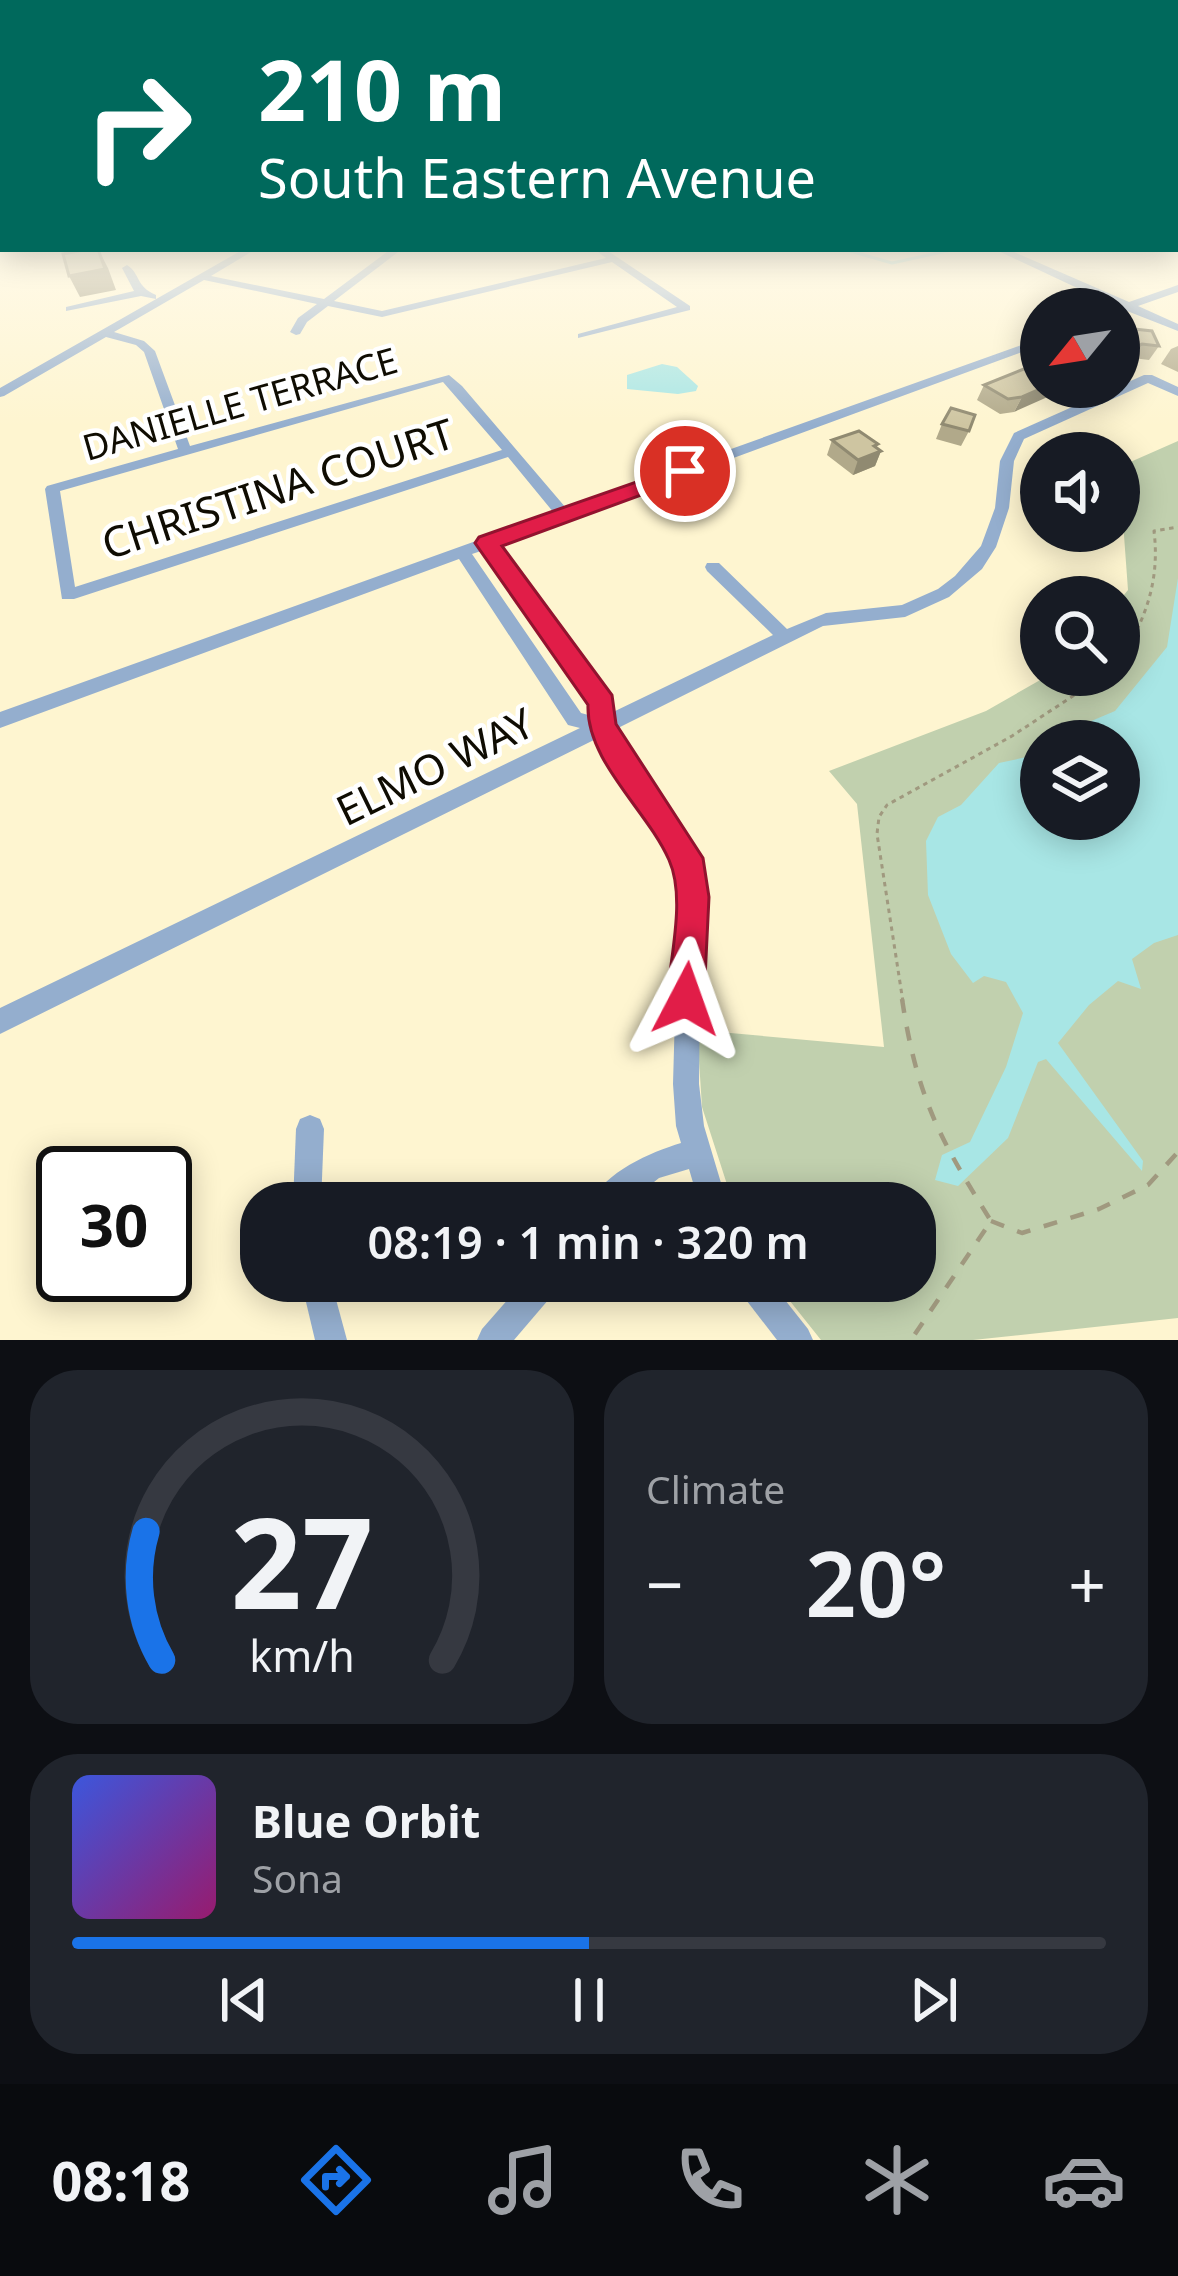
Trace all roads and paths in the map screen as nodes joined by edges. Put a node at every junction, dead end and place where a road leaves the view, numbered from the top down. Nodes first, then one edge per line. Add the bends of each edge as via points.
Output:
1 (103, 302) edge
2 (160, 302) edge
3 (313, 302) edge
4 (327, 302) edge
5 (438, 302) edge
6 (676, 302) edge
7 (324, 304) junction
8 (70, 309) dead end
9 (1140, 314) edge
10 (1178, 328) edge
11 (296, 332) dead end
12 (104, 333) junction
13 (582, 336) dead end
14 (1020, 349) edge
15 (1, 391) edge
16 (1178, 392) edge
17 (185, 450) junction
18 (510, 452) junction
19 (564, 514) junction
20 (1178, 527) edge
21 (487, 543) junction
22 (462, 552) junction
23 (713, 567) dead end
24 (520, 588) junction
25 (68, 595) joint
26 (496, 602) junction
27 (1140, 630) edge
28 (784, 638) junction
29 (1074, 696) edge
30 (0, 720) edge
31 (602, 726) junction
32 (0, 1021) edge
33 (310, 1129) dead end
34 (1178, 1152) edge
35 (697, 1153) junction
36 (308, 1182) edge
37 (631, 1182) edge
38 (706, 1182) edge
39 (991, 1220) junction
40 (321, 1302) edge
41 (526, 1302) edge
42 (767, 1302) edge
43 (331, 1340) edge
44 (493, 1340) edge
45 (797, 1340) edge
46 (910, 1340) edge

1 - 8 street
2 - 12 street
3 - 7 street
4 - 7 street
5 - 7 street via 391,313
6 - 13 street via 686,308
7 - 11 street
9 - 10 street
12 - 15 street
12 - 17 street via 149,351
14 - 19 street
16 - 28 street, ELMO WAY via 1148,378 1029,430 1012,442 1000,523 966,576 914,607 831,617
17 - 18 street, DANIELLE TERRACE via 445,378
17 - 25 street, DANIELLE TERRACE via 52,489
18 - 19 street
18 - 25 street, CHRISTINA COURT
19 - 21 street
20 - 27 path via 1154,530 1156,567
21 - 22 street
21 - 24 street
22 - 26 street
22 - 30 street
23 - 28 street
24 - 26 street
24 - 31 street via 602,703
26 - 31 street via 575,719
28 - 31 street, ELMO WAY
29 - 39 path via 879,817 913,1071 942,1143
31 - 32 street, ELMO WAY
31 - 35 street via 690,873 686,1084
33 - 36 street
34 - 39 path via 1148,1185 1099,1209 1022,1233
35 - 37 street via 651,1166
35 - 38 street
39 - 46 path
40 - 43 street
41 - 44 street
42 - 45 street

